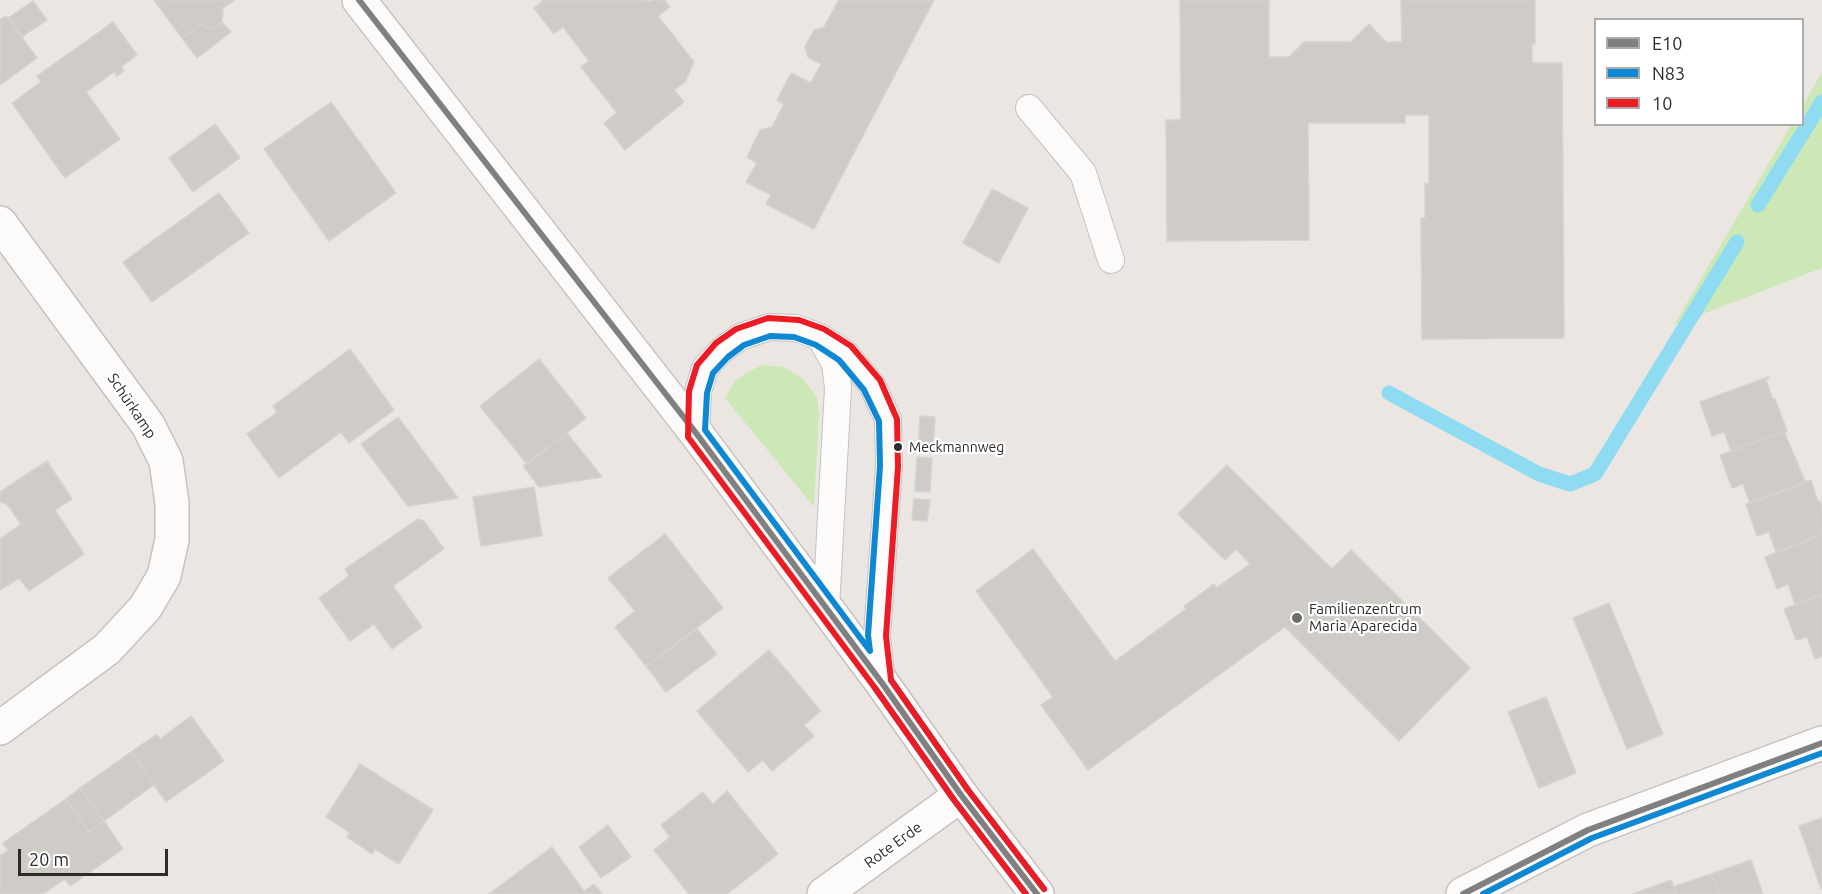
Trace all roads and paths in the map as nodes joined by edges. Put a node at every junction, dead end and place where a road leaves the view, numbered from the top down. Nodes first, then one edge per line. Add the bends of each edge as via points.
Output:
1 (359, 0) edge
2 (1029, 108) dead end
3 (0, 222) edge
4 (1112, 260) dead end
5 (820, 337) junction
6 (696, 433) junction
7 (826, 608) junction
8 (882, 683) junction
9 (0, 728) edge
10 (1822, 743) edge
11 (962, 795) junction
12 (825, 894) edge
13 (1037, 894) edge
14 (1462, 894) edge

1 - 6 street
2 - 4 lane via 1083,173
3 - 9 street, Schürkamp via 148,425 166,461 172,540 164,576 145,608 107,649
5 - 6 lane via 796,328 769,327 740,337 722,350 705,368 698,392
5 - 7 lane via 835,364 838,388
5 - 8 lane via 845,353 866,377 888,418 889,466 877,636
6 - 7 street
7 - 8 street
8 - 11 street
10 - 14 street via 1588,830
11 - 12 street, Rote Erde
11 - 13 street

